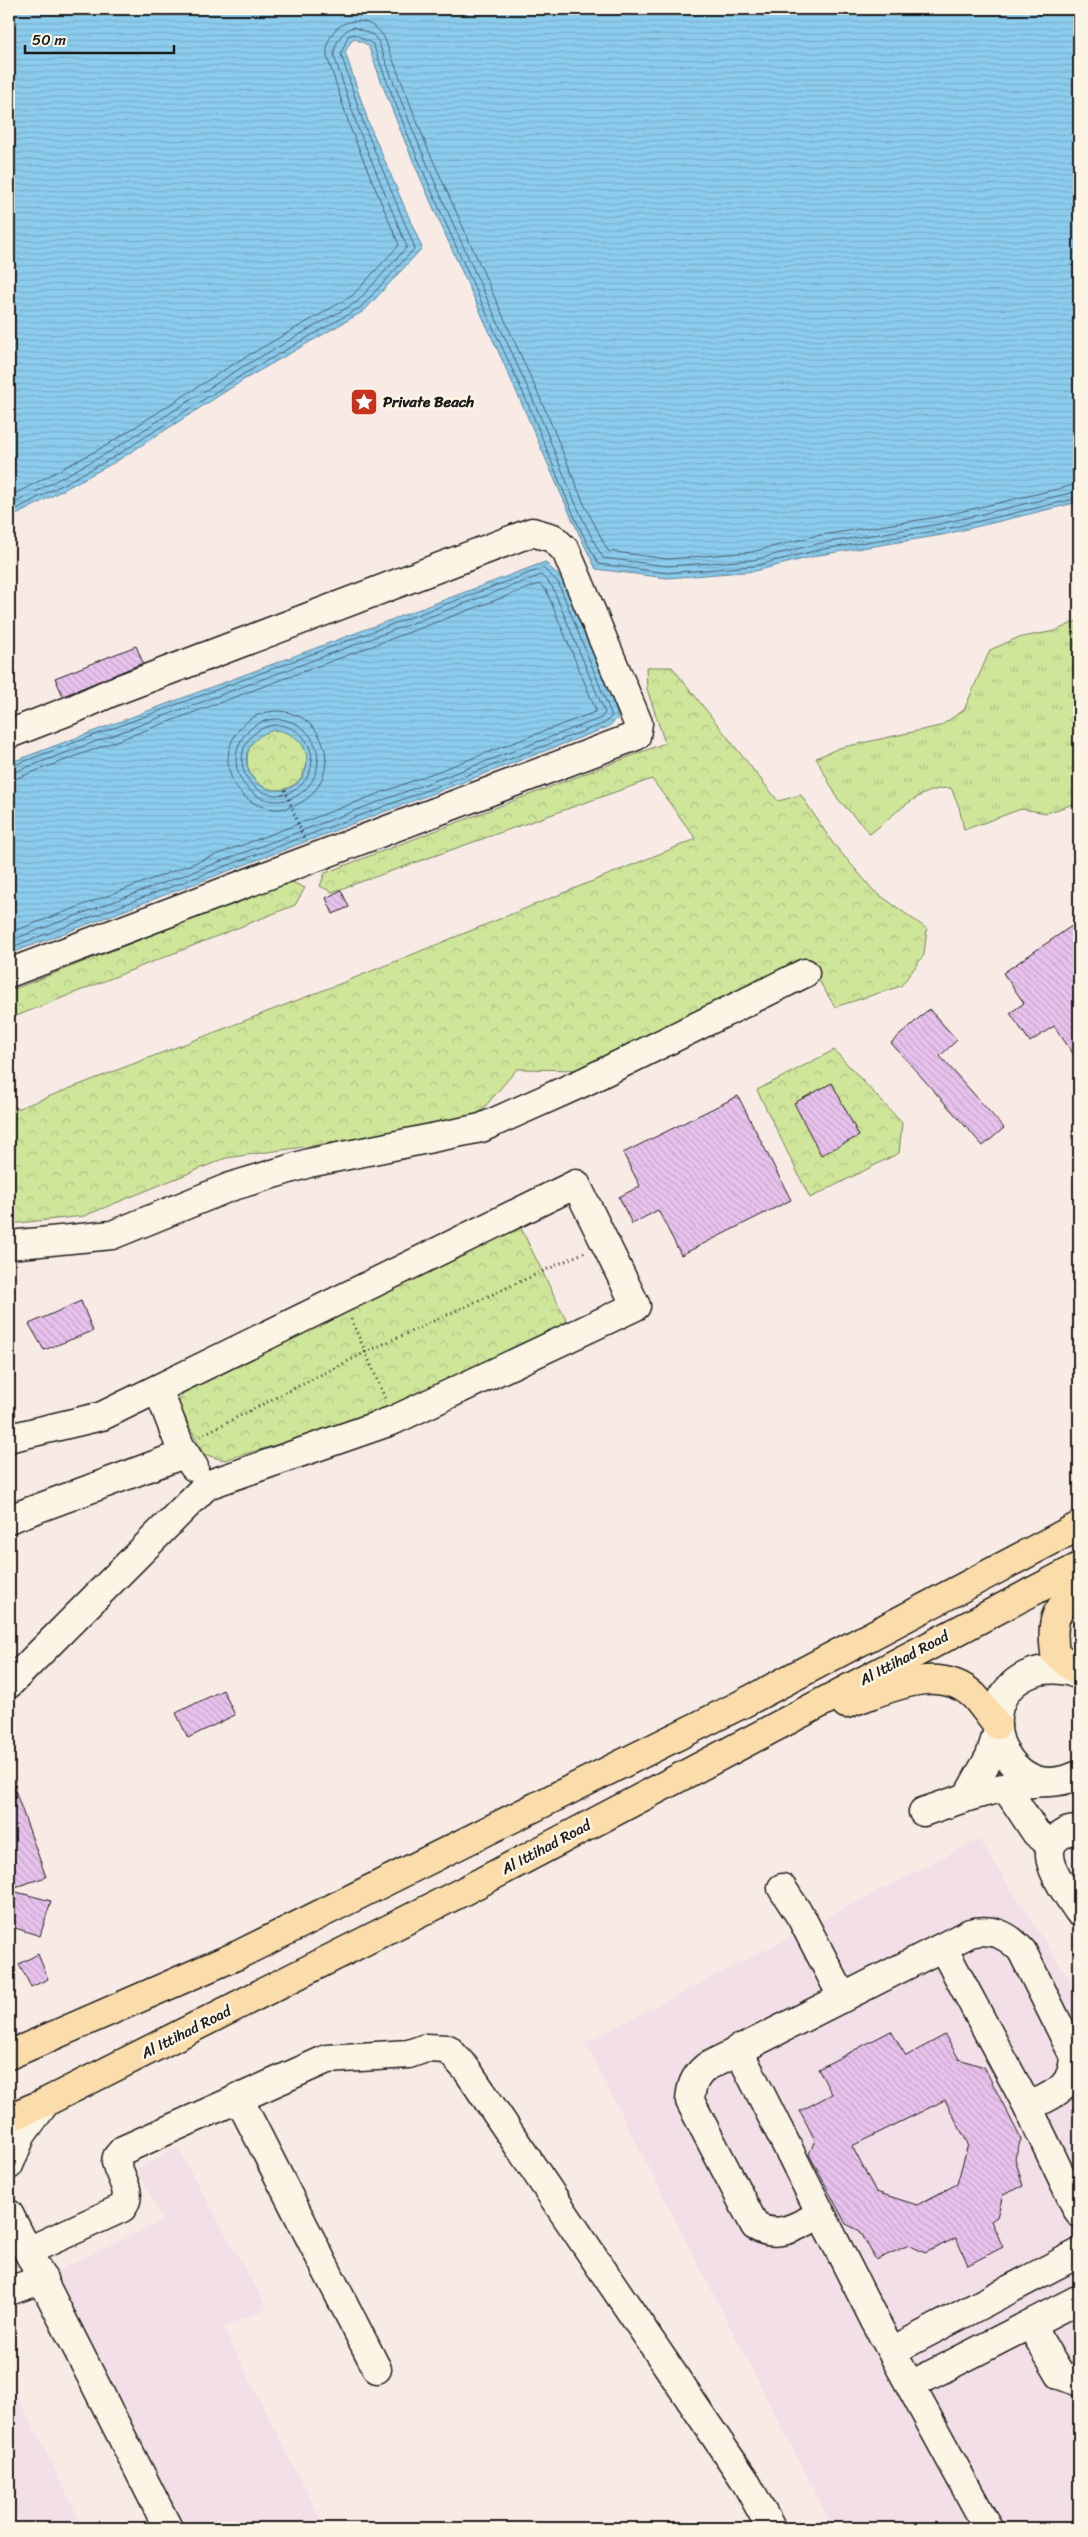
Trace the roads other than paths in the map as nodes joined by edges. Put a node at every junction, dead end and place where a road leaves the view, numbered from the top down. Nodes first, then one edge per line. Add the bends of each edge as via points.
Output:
1 (9, 734) edge
2 (9, 972) edge
3 (805, 973) dead end
4 (9, 1245) edge
5 (158, 1389) junction
6 (9, 1438) edge
7 (182, 1450) junction
8 (207, 1484) junction
9 (9, 1519) edge
10 (1079, 1526) edge
11 (1079, 1566) edge
12 (1079, 1592) edge
13 (1079, 1674) edge
14 (9, 1684) edge
15 (997, 1730) junction
16 (762, 1733) junction
17 (1068, 1780) edge
18 (1006, 1788) junction
19 (966, 1797) junction
20 (923, 1812) dead end
21 (1079, 1831) edge
22 (1051, 1845) junction
23 (774, 1892) dead end
24 (1079, 1912) edge
25 (942, 1948) junction
26 (834, 2002) junction
27 (738, 2049) junction
28 (9, 2055) edge
29 (238, 2097) junction
30 (46, 2102) junction
31 (1028, 2107) junction
32 (9, 2118) edge
33 (9, 2165) edge
34 (1079, 2212) edge
35 (9, 2214) edge
36 (821, 2214) junction
37 (28, 2250) junction
38 (1079, 2254) edge
39 (43, 2280) junction
40 (9, 2291) edge
41 (993, 2299) junction
42 (1077, 2300) dead end
43 (1022, 2329) junction
44 (892, 2351) junction
45 (377, 2369) dead end
46 (1079, 2382) edge
47 (911, 2385) junction
48 (168, 2528) edge
49 (771, 2528) edge
50 (988, 2528) edge

1 - 2 street via 532,532 553,538 566,552 638,723 636,736
3 - 4 street via 584,1082 481,1128 309,1163 230,1188 112,1235
5 - 6 street via 102,1416
5 - 7 street
5 - 8 street via 576,1184 636,1306 394,1420
7 - 8 street
7 - 9 street
8 - 14 street
10 - 28 highway via 742,1704 247,1950
11 - 16 highway, Al Ittihad Road
12 - 13 highway via 1058,1610 1052,1631 1055,1652
13 - 15 street via 1048,1668 1030,1673 1014,1683 1003,1698 997,1716
15 - 16 highway via 972,1695 951,1682 928,1679 896,1686
15 - 17 street via 1004,1753 1016,1768 1031,1777
15 - 19 street via 990,1756
16 - 30 highway, Al Ittihad Road via 462,1892
17 - 18 street
18 - 19 street
18 - 22 street via 1036,1833
19 - 20 street
21 - 22 street via 1066,1832
22 - 24 street via 1054,1871
23 - 26 street via 785,1922
25 - 26 street
25 - 31 street
25 - 31 street via 970,1933 981,1931 1003,1934 1022,1951 1074,2056 1068,2082 1060,2090
26 - 27 street
27 - 36 street
27 - 36 street via 697,2075 691,2087 690,2101 754,2226 776,2233
29 - 37 street via 123,2150 116,2162 128,2198 122,2208
29 - 45 street
29 - 49 street via 327,2058 409,2054 426,2048 448,2049 467,2070 744,2479
30 - 32 highway, Al Ittihad Road
30 - 33 street via 22,2134
31 - 34 street
35 - 37 street
36 - 44 street
37 - 39 street
38 - 41 street
39 - 40 street
39 - 48 street
41 - 43 street
41 - 44 street
42 - 43 street
43 - 46 street via 1060,2374
43 - 47 street
44 - 47 street
47 - 50 street

